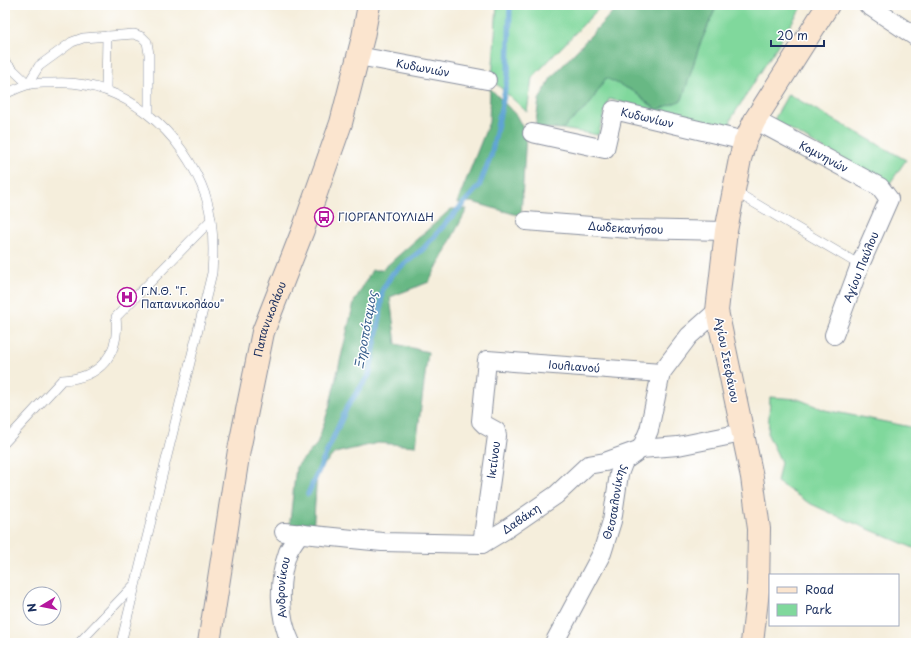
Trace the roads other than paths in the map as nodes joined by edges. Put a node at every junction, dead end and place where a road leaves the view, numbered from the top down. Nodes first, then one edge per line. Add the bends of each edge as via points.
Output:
1 (368, 5) edge
2 (828, 5) edge
3 (868, 5) edge
4 (106, 36) junction
5 (916, 37) edge
6 (358, 56) junction
7 (5, 62) edge
8 (487, 80) dead end
9 (28, 84) junction
10 (106, 90) junction
11 (5, 94) edge
12 (149, 114) junction
13 (755, 120) junction
14 (532, 133) dead end
15 (745, 141) junction
16 (734, 191) junction
17 (889, 199) joint
18 (211, 220) junction
19 (526, 221) dead end
20 (726, 231) junction
21 (860, 265) junction
22 (717, 311) junction
23 (834, 335) dead end
24 (487, 360) joint
25 (661, 373) junction
26 (742, 433) junction
27 (5, 442) edge
28 (642, 449) junction
29 (482, 544) junction
30 (135, 584) junction
31 (80, 643) edge
32 (121, 643) edge
33 (209, 643) edge
34 (290, 643) edge
35 (554, 643) edge
36 (752, 643) edge

1 - 6 street, Παπανικολάου
2 - 13 street, Αγίου Στεφάνου
3 - 5 street
4 - 9 lane via 83,38 72,42 39,66
4 - 10 lane
4 - 12 lane via 134,34 147,42
6 - 8 street, Κυδωνιών
6 - 33 street, Παπανικολάου via 325,173 263,332 239,450
7 - 9 lane
9 - 10 lane via 64,82
9 - 11 lane
10 - 12 lane via 130,101
12 - 18 lane via 184,152 199,179
13 - 15 street, Αγίου Στεφάνου
13 - 17 street, Κομνηνών via 880,187
14 - 15 street, Κυδωνίων via 605,149 614,110
15 - 16 street, Αγίου Στεφάνου
16 - 20 street, Αγίου Στεφάνου
16 - 21 lane
17 - 21 street, Αγίου Παύλου
18 - 27 lane via 116,317 118,332 114,347 105,363 94,372 77,379 62,380
18 - 30 lane via 212,272
19 - 20 street, Δωδεκανήσου via 630,229
20 - 22 street, Αγίου Στεφάνου
21 - 23 street, Αγίου Παύλου
22 - 25 street via 689,336
22 - 26 street, Αγίου Στεφάνου
24 - 25 street, Ιουλιανού
24 - 29 street, Ικτίνου via 481,421 496,431 497,436
25 - 28 street
26 - 28 street, Δαβάκη via 678,446
26 - 36 street, Αγίου Στεφάνου via 752,477 759,530 758,591
28 - 29 street, Δαβάκη via 588,465 556,495
28 - 35 street, Θεσσαλονίκης via 624,461 619,474 612,521 602,553
29 - 34 street, Ανδρονίκου via 389,542 292,532 284,571 281,605 285,631
30 - 31 lane
30 - 32 lane

